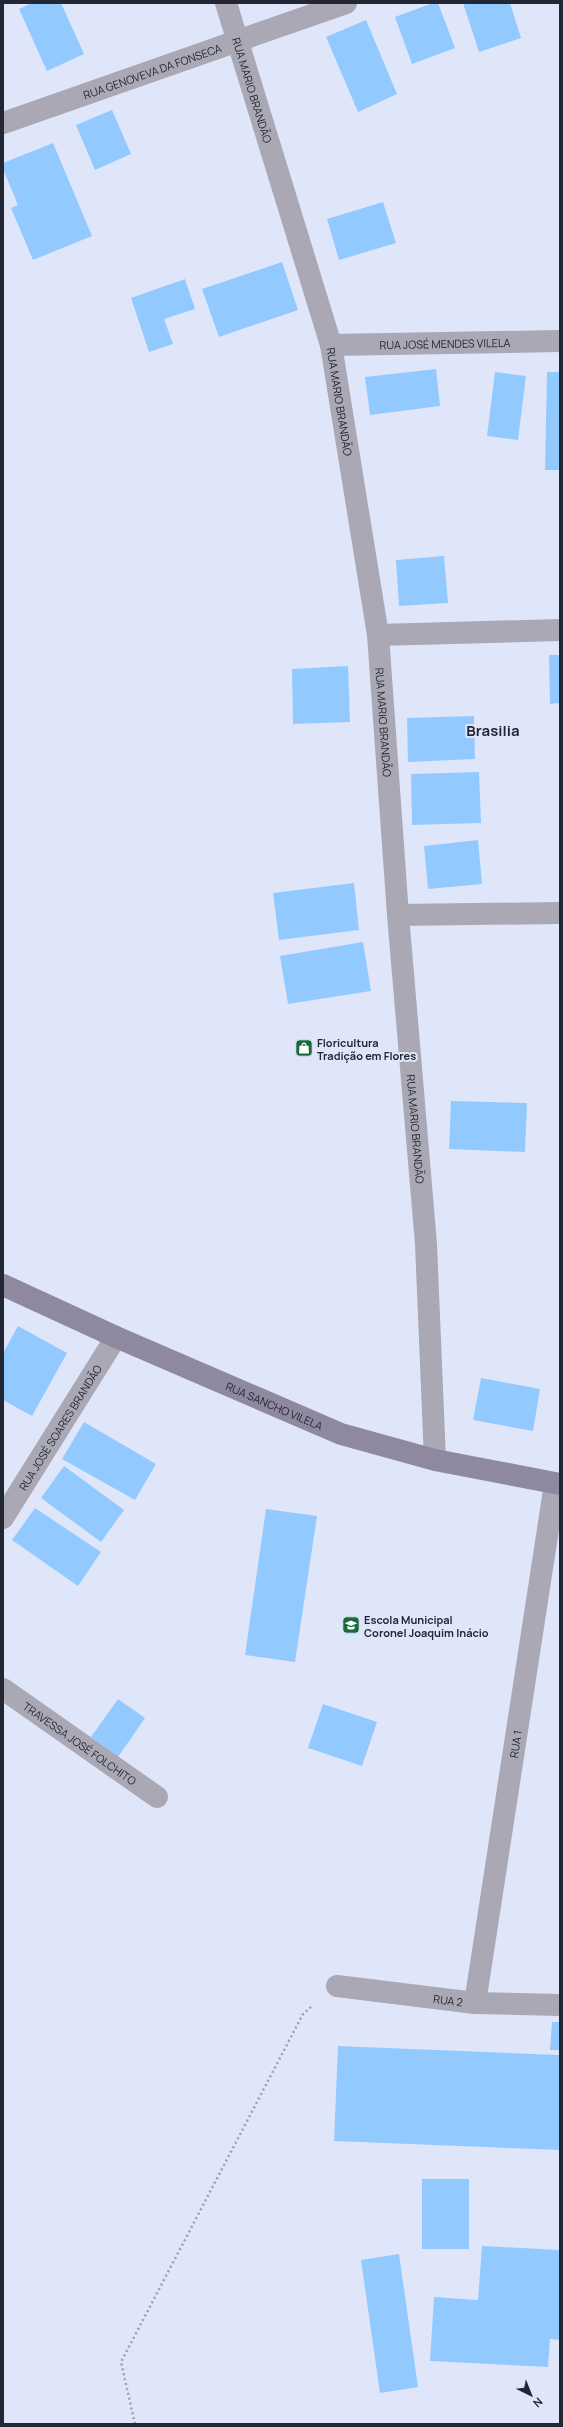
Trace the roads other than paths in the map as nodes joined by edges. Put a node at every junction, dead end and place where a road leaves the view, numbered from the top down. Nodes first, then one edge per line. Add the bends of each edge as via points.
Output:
1 (226, 3) edge
2 (346, 3) edge
3 (238, 41) junction
4 (3, 123) edge
5 (560, 341) edge
6 (331, 345) junction
7 (560, 630) edge
8 (378, 635) junction
9 (560, 913) edge
10 (398, 914) junction
11 (3, 1284) edge
12 (116, 1337) junction
13 (435, 1460) junction
14 (557, 1484) edge
15 (3, 1518) edge
16 (3, 1689) edge
17 (157, 1797) dead end
18 (337, 1986) road end
19 (475, 2004) junction
20 (560, 2005) edge

1 - 3 street, RUA MARIO BRANDÃO
2 - 3 street, RUA GENOVEVA DA FONSECA
3 - 4 street, RUA GENOVEVA DA FONSECA
3 - 6 street, RUA MARIO BRANDÃO
5 - 6 street, RUA JOSÉ MENDES VILELA
6 - 8 street, RUA MARIO BRANDÃO
7 - 8 street
8 - 10 street, RUA MARIO BRANDÃO
9 - 10 street
10 - 13 street, RUA MARIO BRANDÃO via 426,1244
11 - 12 main road, RUA SANCHO VILELA
12 - 13 main road, RUA SANCHO VILELA via 341,1434
12 - 15 street, RUA JOSÉ SOARES BRANDÃO
13 - 14 main road, RUA SANCHO VILELA
14 - 19 street, RUA 1
16 - 17 street, TRAVESSA JOSÉ FOLCHITO
18 - 19 street, RUA 2
19 - 20 street, RUA 2

